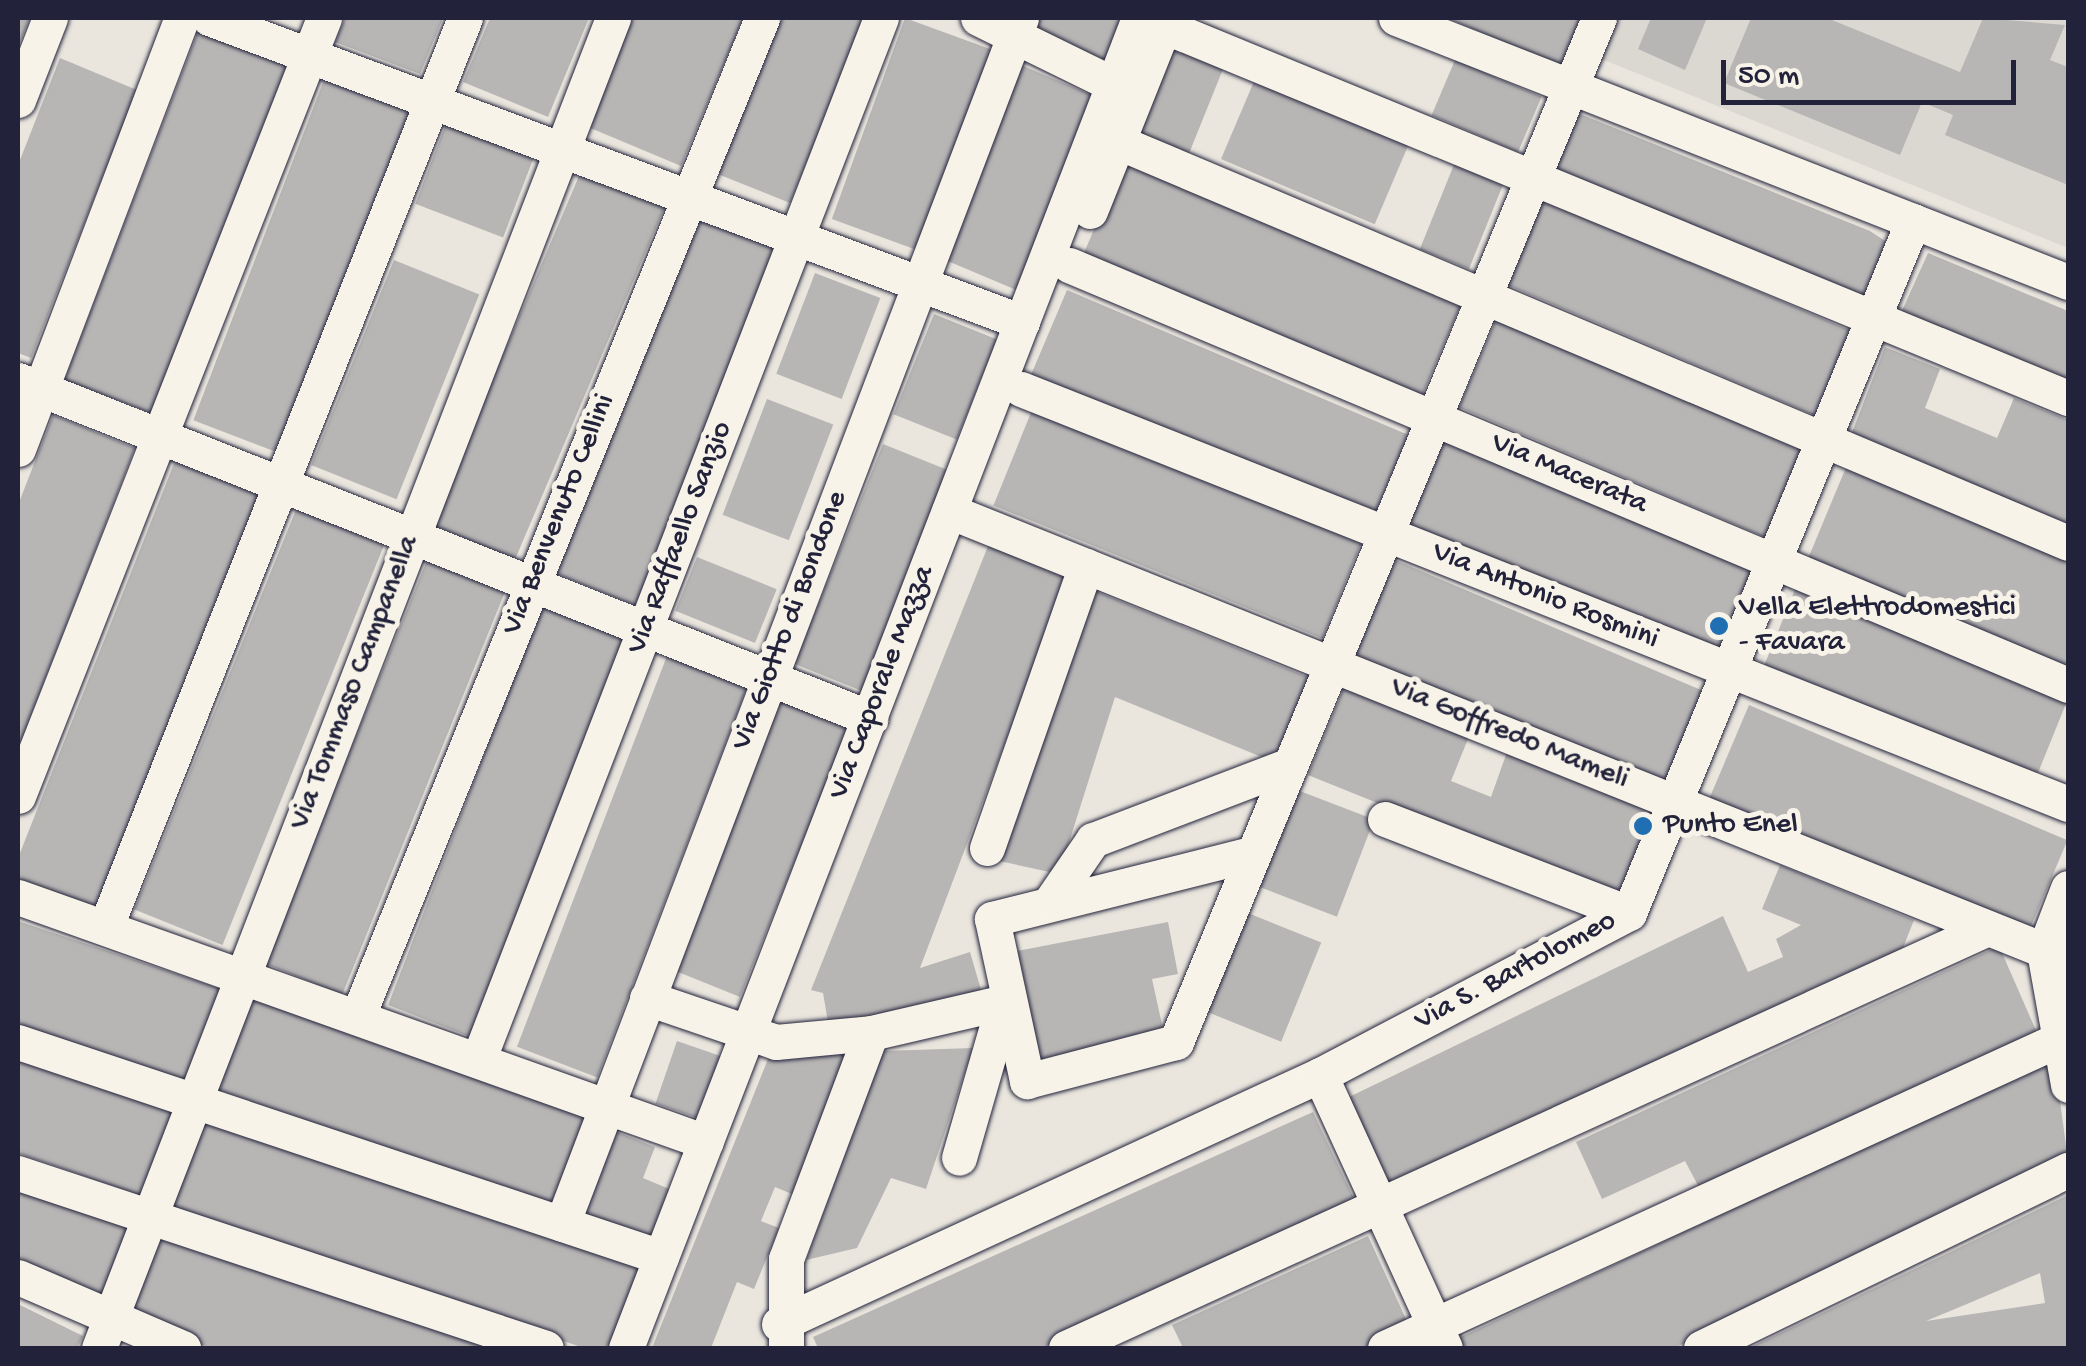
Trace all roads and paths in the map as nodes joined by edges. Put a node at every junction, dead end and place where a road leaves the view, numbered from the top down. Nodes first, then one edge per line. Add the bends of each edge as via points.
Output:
1 (50, 18) edge
2 (182, 18) edge
3 (210, 18) edge
4 (324, 18) edge
5 (465, 18) edge
6 (614, 18) edge
7 (762, 18) edge
8 (881, 18) edge
9 (978, 18) edge
10 (1396, 18) edge
11 (1599, 18) edge
12 (1156, 20) edge
13 (1018, 26) edge
14 (309, 55) junction
15 (1114, 84) junction
16 (1568, 85) junction
17 (18, 100) edge
18 (432, 101) junction
19 (1118, 142) junction
20 (562, 150) junction
21 (1530, 173) junction
22 (689, 197) junction
23 (1913, 221) junction
24 (797, 238) junction
25 (1069, 265) junction
26 (2068, 282) edge
27 (920, 284) junction
28 (1479, 294) junction
29 (1872, 317) junction
30 (1022, 322) junction
31 (29, 384) edge
32 (1021, 389) junction
33 (2068, 398) edge
34 (1429, 416) junction
35 (159, 436) junction
36 (1823, 440) junction
37 (18, 449) edge
38 (281, 483) junction
39 (959, 515) junction
40 (1382, 532) junction
41 (414, 535) junction
42 (2068, 543) edge
43 (1772, 562) junction
44 (1086, 566) junction
45 (534, 582) junction
46 (646, 626) junction
47 (1328, 663) junction
48 (1728, 670) junction
49 (770, 675) junction
50 (2068, 685) edge
51 (870, 718) junction
52 (1284, 767) junction
53 (18, 796) edge
54 (1674, 802) junction
55 (2068, 804) edge
56 (1385, 819) dead end
57 (987, 848) dead end
58 (1247, 856) junction
59 (2068, 888) edge
60 (18, 897) edge
61 (1051, 902) junction
62 (1630, 913) junction
63 (106, 926) junction
64 (1988, 928) junction
65 (2056, 955) edge
66 (244, 974) junction
67 (646, 998) junction
68 (1004, 1002) junction
69 (359, 1013) junction
70 (871, 1033) junction
71 (748, 1034) junction
72 (2060, 1038) junction
73 (18, 1042) edge
74 (479, 1058) junction
75 (1320, 1075) junction
76 (2068, 1084) edge
77 (195, 1101) junction
78 (607, 1105) junction
79 (706, 1142) junction
80 (959, 1158) dead end
81 (2068, 1170) edge
82 (18, 1172) edge
83 (1379, 1206) junction
84 (150, 1216) junction
85 (562, 1224) junction
86 (661, 1257) junction
87 (18, 1277) edge
88 (104, 1336) edge
89 (783, 1336) edge
90 (1440, 1337) edge
91 (183, 1348) edge
92 (546, 1348) edge
93 (626, 1348) edge
94 (1066, 1348) edge
95 (1385, 1348) edge
96 (1702, 1348) edge

1 - 17 street
2 - 31 street
3 - 14 street
4 - 14 street
5 - 18 street
6 - 20 street, Via Tommaso Campanella
7 - 22 street, Via Benvenuto Cellini
8 - 24 street, Via Raffaello Sanzio
9 - 13 street
10 - 16 street
11 - 16 street
12 - 15 street, Via Caporale Mazza
12 - 19 street, Via Caporale Mazza
12 - 21 street
13 - 15 street
13 - 27 street, Via Giotto di Bondone
14 - 18 street
14 - 35 street
15 - 30 street, Via Caporale Mazza
16 - 21 street
16 - 23 street
18 - 20 street
18 - 38 street
19 - 25 street, Via Caporale Mazza
19 - 28 street
20 - 22 street
20 - 41 street, Via Tommaso Campanella
21 - 28 street
21 - 29 street
22 - 24 street
22 - 45 street, Via Benvenuto Cellini
23 - 26 street
23 - 29 street, Via S. Bartolomeo
24 - 27 street
24 - 46 street, Via Raffaello Sanzio
25 - 32 street, Via Caporale Mazza
25 - 34 street, Via Macerata
27 - 30 street
27 - 49 street, Via Giotto di Bondone
28 - 34 street
28 - 36 street
29 - 33 street
29 - 36 street, Via S. Bartolomeo
30 - 39 street, Via Caporale Mazza
31 - 35 street
31 - 37 street
32 - 39 street, Via Caporale Mazza
32 - 40 street, Via Antonio Rosmini
34 - 40 street
34 - 43 street, Via Macerata
35 - 38 street
35 - 53 street
36 - 42 street
36 - 43 street, Via S. Bartolomeo
38 - 41 street
38 - 63 street
39 - 44 street, Via Goffredo Mameli
39 - 51 street, Via Caporale Mazza
40 - 47 street
40 - 48 street, Via Antonio Rosmini
41 - 45 street
41 - 66 street, Via Tommaso Campanella
43 - 48 street, Via S. Bartolomeo
43 - 50 street, Via Macerata
44 - 47 street, Via Goffredo Mameli
44 - 57 street
45 - 46 street
45 - 69 street, Via Benvenuto Cellini
46 - 49 street
46 - 74 street, Via Raffaello Sanzio
47 - 52 street
47 - 54 street, Via Goffredo Mameli
48 - 54 street, Via S. Bartolomeo
48 - 55 street, Via Antonio Rosmini
49 - 51 street
49 - 67 street, Via Giotto di Bondone
51 - 71 street, Via Caporale Mazza
52 - 58 street
52 - 61 street via 1092,840
54 - 62 street, Via S. Bartolomeo
54 - 64 street, Via Goffredo Mameli
56 - 62 street
58 - 61 street
58 - 68 street via 1172,1047 1035,1084 1020,1074
59 - 65 street
60 - 63 street
61 - 68 street via 992,919
62 - 75 street, Via S. Bartolomeo
63 - 66 street
64 - 65 street, Via Goffredo Mameli
64 - 83 street
65 - 72 street
66 - 69 street
66 - 77 street, Via Tommaso Campanella
67 - 71 street
67 - 78 street, Via Giotto di Bondone
68 - 70 street
68 - 80 street
69 - 74 street
70 - 71 street via 776,1042
70 - 89 street via 786,1259
71 - 79 street, Via Caporale Mazza
72 - 76 street
72 - 90 street
73 - 77 street
74 - 78 street
75 - 83 street
75 - 89 street, Via S. Bartolomeo
77 - 84 street, Via Tommaso Campanella
77 - 85 street
78 - 79 street
78 - 85 street, Via Giotto di Bondone
79 - 86 street, Via Caporale Mazza
81 - 96 street
82 - 84 street
83 - 90 street
83 - 94 street
84 - 88 street, Via Tommaso Campanella
84 - 92 street
85 - 86 street
86 - 93 street, Via Caporale Mazza
87 - 88 street
88 - 91 street
90 - 95 street

